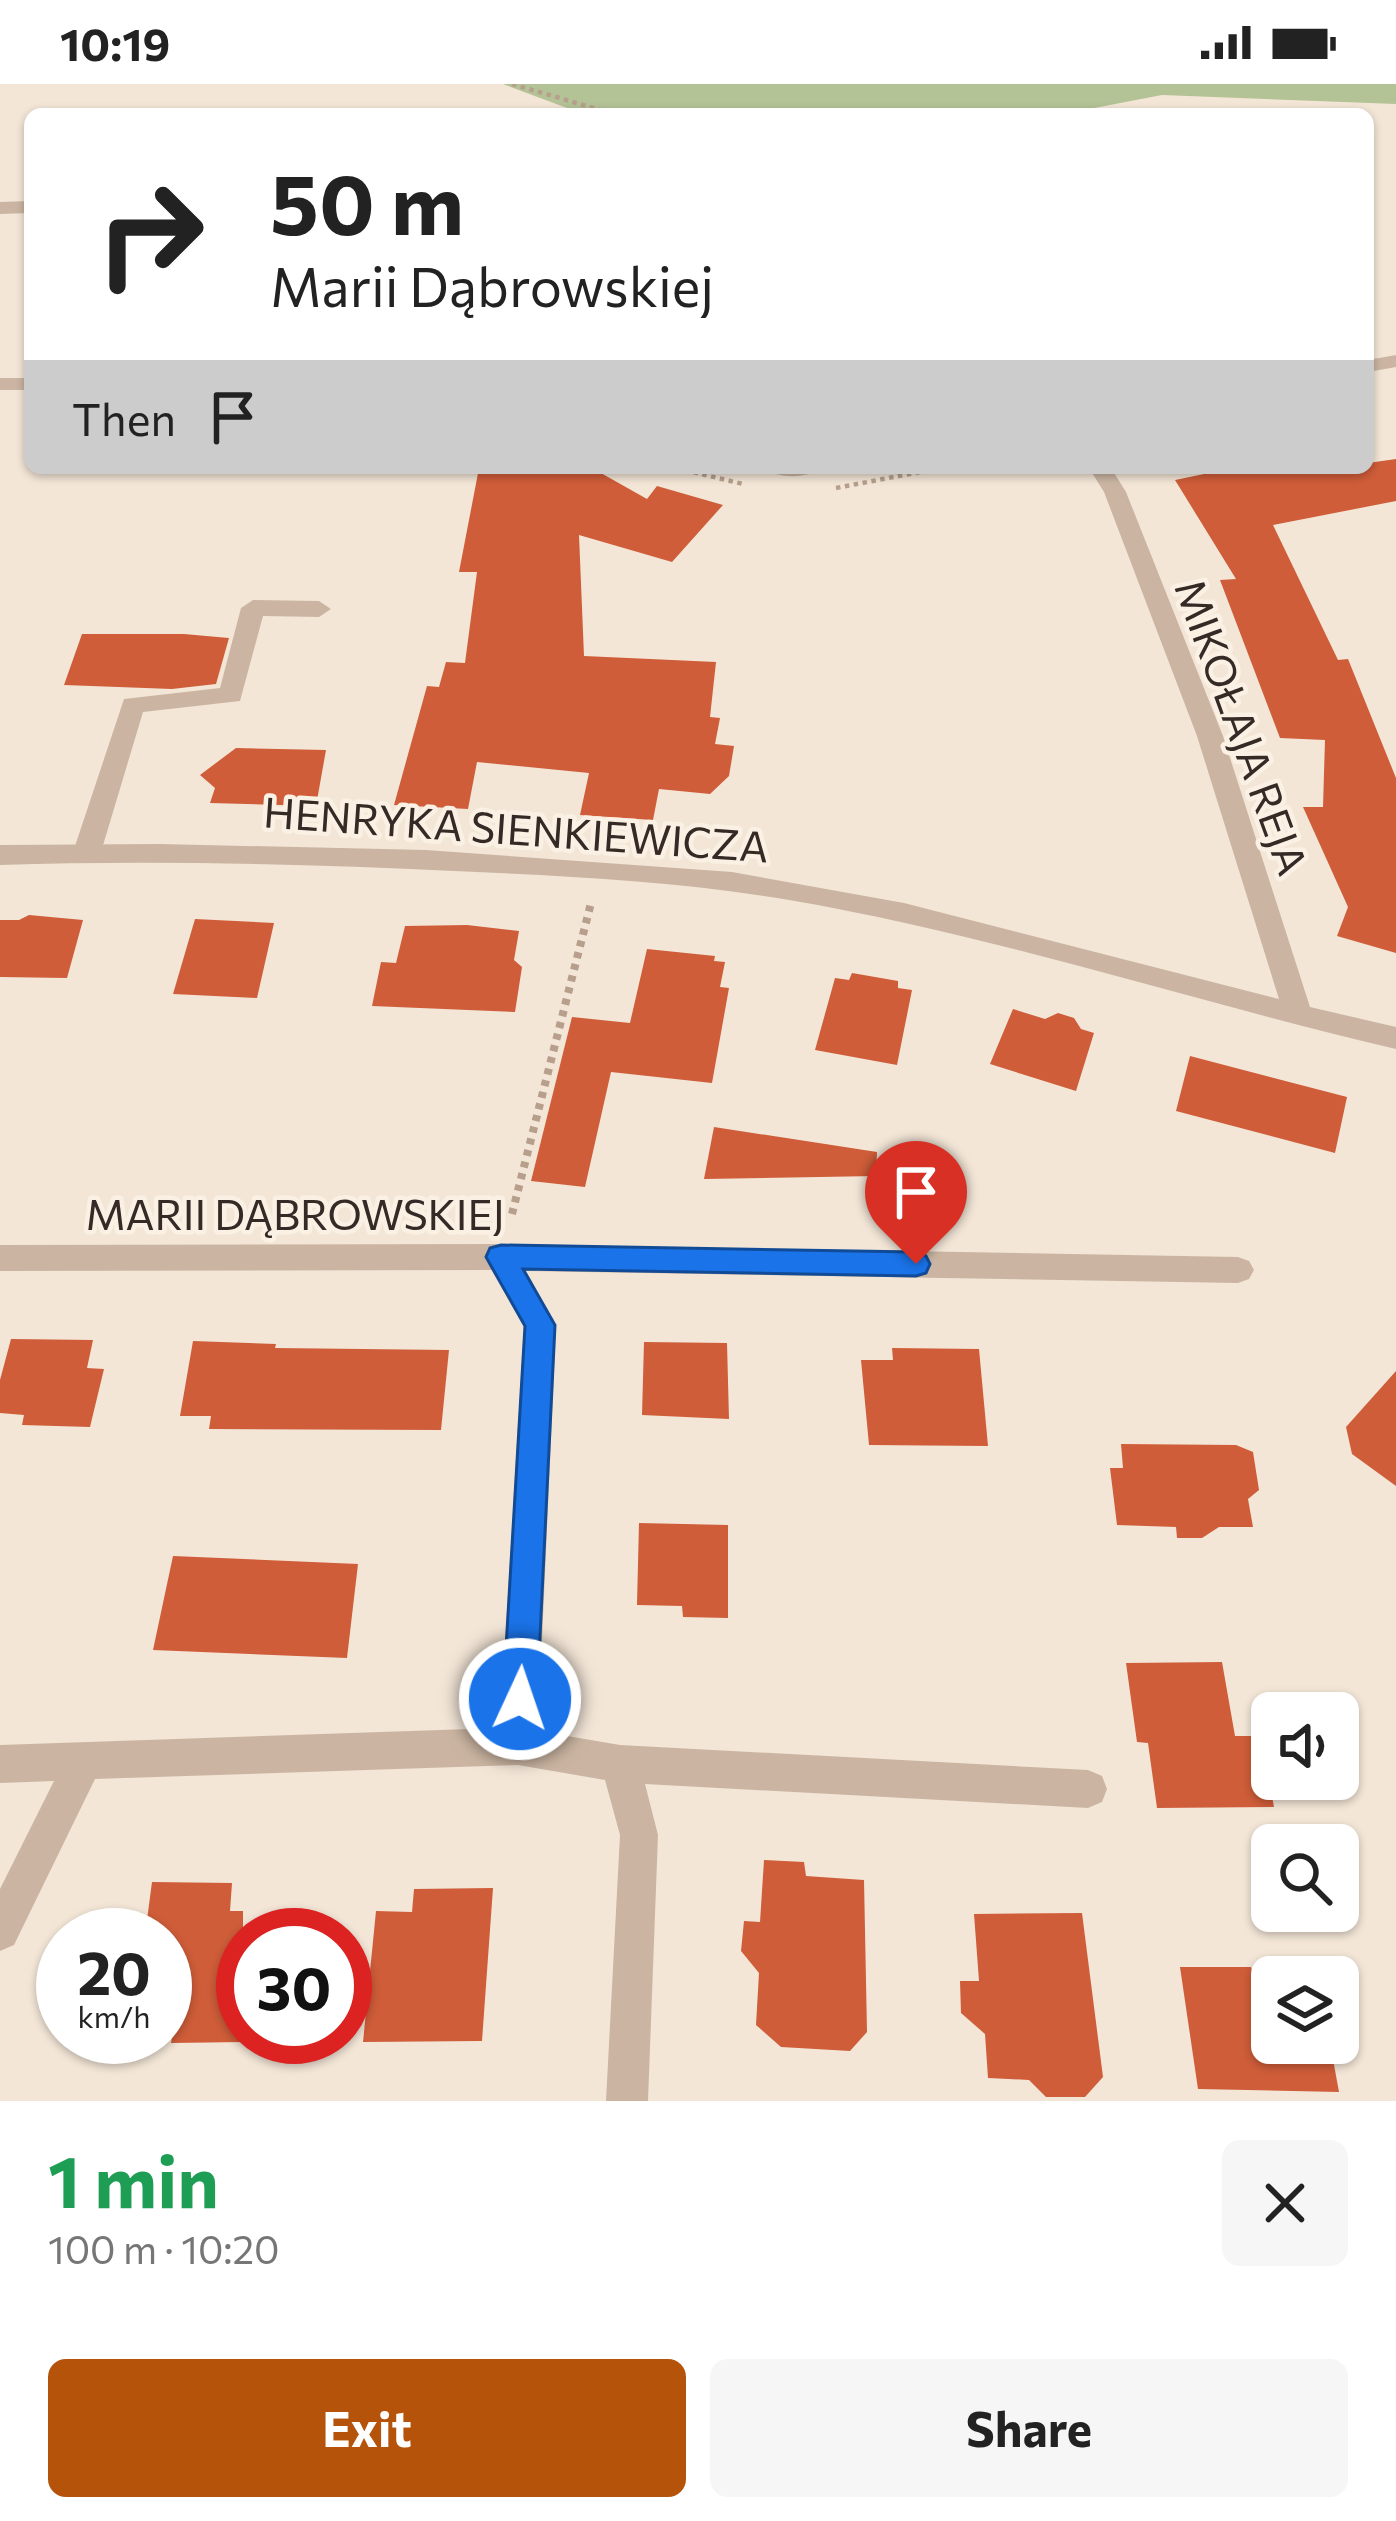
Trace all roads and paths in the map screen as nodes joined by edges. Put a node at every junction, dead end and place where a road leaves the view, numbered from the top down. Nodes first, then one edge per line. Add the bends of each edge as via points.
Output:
1 (512, 84) edge
2 (594, 108) edge
3 (1104, 474) edge
4 (319, 609) dead end
5 (87, 852) junction
6 (0, 855) edge
7 (600, 869) junction
8 (1299, 1017) junction
9 (1396, 1038) edge
10 (501, 1257) junction
11 (0, 1258) edge
12 (1238, 1270) dead end
13 (518, 1746) junction
14 (0, 1764) edge
15 (620, 1764) junction
16 (82, 1765) junction
17 (1088, 1789) dead end
18 (0, 1931) edge
19 (627, 2101) edge

1 - 2 path
3 - 8 street, MIKOŁAJA REJA via 1210,736
4 - 5 street via 253,608 231,695 133,705
5 - 6 street, HENRYKA SIENKIEWICZA
5 - 7 street, HENRYKA SIENKIEWICZA
7 - 8 street, HENRYKA SIENKIEWICZA via 835,898
7 - 10 path
8 - 9 street, HENRYKA SIENKIEWICZA
10 - 11 street, MARII DĄBROWSKIEJ
10 - 12 street, MARII DĄBROWSKIEJ
10 - 13 street via 540,1325
13 - 15 street
13 - 16 street
14 - 16 street
15 - 17 street
15 - 19 street via 639,1835
16 - 18 street

